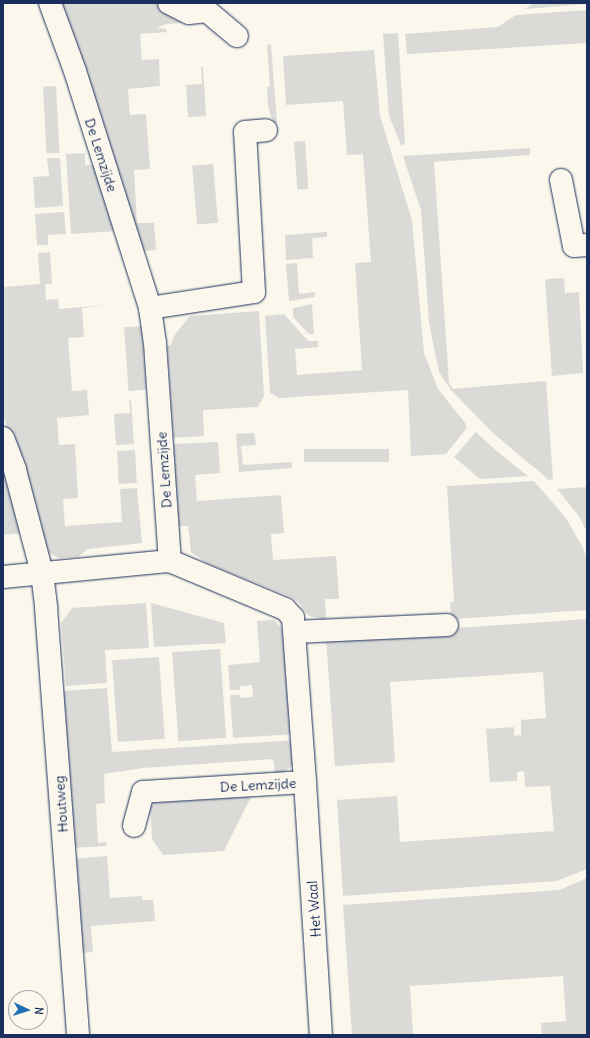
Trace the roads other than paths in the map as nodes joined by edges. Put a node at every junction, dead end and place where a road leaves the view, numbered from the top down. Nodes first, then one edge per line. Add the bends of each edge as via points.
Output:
1 (50, 3) edge
2 (169, 3) edge
3 (212, 7) edge
4 (237, 36) dead end
5 (266, 130) dead end
6 (561, 180) dead end
7 (587, 245) edge
8 (150, 308) junction
9 (3, 438) edge
10 (170, 561) junction
11 (42, 573) junction
12 (3, 577) edge
13 (447, 626) dead end
14 (295, 632) junction
15 (306, 782) junction
16 (134, 826) dead end
17 (78, 1035) edge
18 (321, 1035) edge

1 - 8 street, De Lemzijde via 75,72
2 - 3 street via 189,13
3 - 4 street
5 - 8 street via 245,132 254,292
6 - 7 street via 574,246
8 - 10 street, De Lemzijde via 155,343
9 - 11 street, Houtweg via 15,470
10 - 11 street, De Lemzijde
10 - 14 street, De Lemzijde via 285,609 293,618
11 - 12 street
11 - 17 street, Houtweg
13 - 14 street
14 - 15 street, De Lemzijde
15 - 16 street, De Lemzijde via 144,792
15 - 18 street, Het Waal

